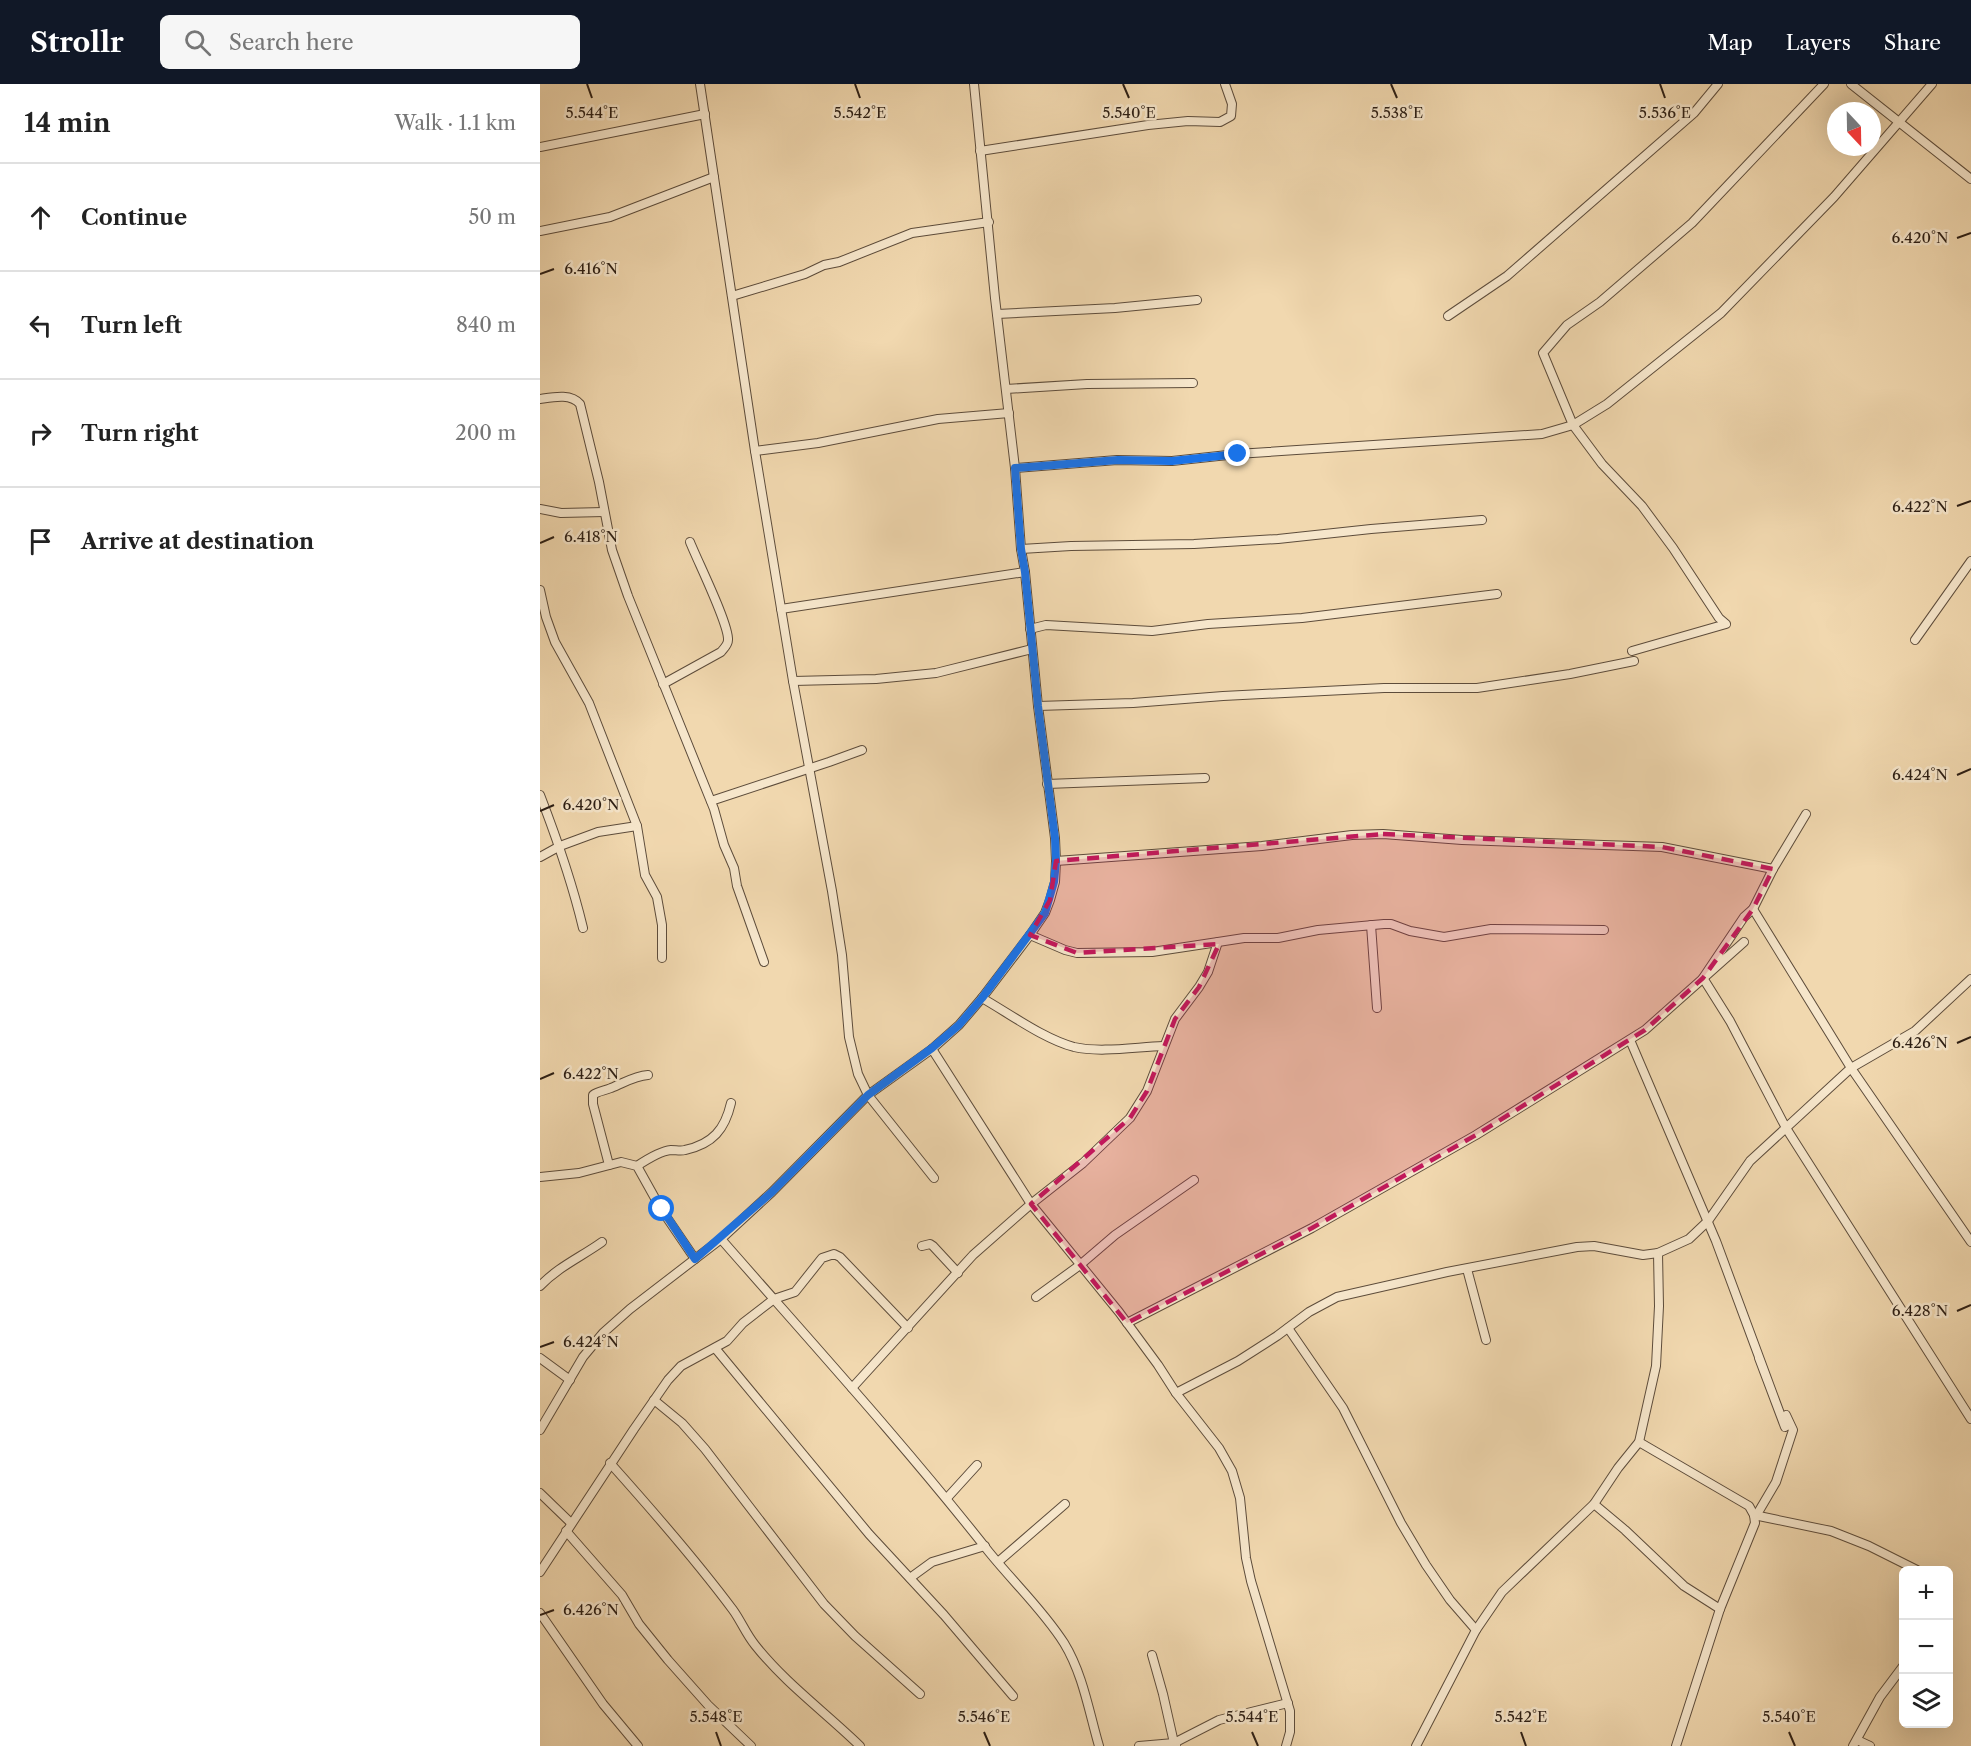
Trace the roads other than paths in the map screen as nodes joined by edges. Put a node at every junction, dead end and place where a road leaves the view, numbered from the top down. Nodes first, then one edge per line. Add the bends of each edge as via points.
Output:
1 (700, 84) edge
2 (974, 84) edge
3 (1226, 84) edge
4 (1718, 84) edge
5 (1824, 84) edge
6 (1851, 84) edge
7 (1932, 84) edge
8 (705, 114) junction
9 (1899, 122) junction
10 (540, 147) edge
11 (980, 151) junction
12 (714, 177) junction
13 (1971, 178) edge
14 (989, 222) dead end
15 (540, 231) edge
16 (732, 296) junction
17 (1197, 300) dead end
18 (997, 314) junction
19 (1448, 316) dead end
20 (1193, 382) dead end
21 (1006, 389) junction
22 (540, 399) edge
23 (1009, 413) junction
24 (1573, 425) junction
25 (755, 451) junction
26 (1015, 468) junction
27 (540, 509) edge
28 (604, 512) dead end
29 (1482, 520) dead end
30 (690, 542) dead end
31 (1021, 549) junction
32 (1971, 561) edge
33 (1025, 572) junction
34 (540, 590) edge
35 (1497, 594) dead end
36 (781, 609) junction
37 (1030, 629) junction
38 (1915, 640) dead end
39 (1032, 649) junction
40 (793, 681) junction
41 (663, 684) junction
42 (1038, 706) junction
43 (862, 750) dead end
44 (809, 768) junction
45 (1205, 778) dead end
46 (1047, 784) junction
47 (540, 795) edge
48 (711, 801) junction
49 (1806, 814) dead end
50 (637, 826) junction
51 (560, 846) junction
52 (540, 857) edge
53 (1056, 861) junction
54 (1773, 869) junction
55 (1753, 909) junction
56 (1371, 925) junction
57 (583, 928) dead end
58 (1604, 930) dead end
59 (1030, 935) junction
60 (1218, 942) junction
61 (1744, 942) dead end
62 (662, 958) dead end
63 (764, 962) dead end
64 (1971, 979) edge
65 (982, 998) junction
66 (1377, 1008) dead end
67 (1630, 1040) junction
68 (1163, 1046) junction
69 (932, 1048) junction
70 (1851, 1068) junction
71 (648, 1075) dead end
72 (868, 1095) junction
73 (731, 1103) dead end
74 (1786, 1128) junction
75 (609, 1165) junction
76 (637, 1166) junction
77 (540, 1177) edge
78 (934, 1178) dead end
79 (1194, 1180) dead end
80 (1031, 1204) junction
81 (1708, 1221) junction
82 (721, 1239) junction
83 (602, 1242) dead end
84 (1971, 1242) edge
85 (922, 1246) dead end
86 (1658, 1253) junction
87 (695, 1259) junction
88 (1467, 1269) junction
89 (958, 1273) junction
90 (540, 1286) edge
91 (1036, 1297) dead end
92 (774, 1299) junction
93 (1127, 1323) junction
94 (908, 1328) junction
95 (1288, 1328) junction
96 (1486, 1340) dead end
97 (715, 1348) junction
98 (540, 1358) edge
99 (1759, 1358) dead end
100 (570, 1380) junction
101 (852, 1388) junction
102 (1176, 1393) junction
103 (654, 1400) junction
104 (1971, 1419) edge
105 (1785, 1427) junction
106 (540, 1430) edge
107 (1639, 1442) junction
108 (610, 1464) junction
109 (977, 1465) dead end
110 (540, 1493) edge
111 (948, 1498) junction
112 (1065, 1504) dead end
113 (1594, 1504) junction
114 (1755, 1516) junction
115 (568, 1527) junction
116 (985, 1546) junction
117 (998, 1562) junction
118 (1909, 1566) edge
119 (540, 1572) edge
120 (910, 1578) junction
121 (1720, 1609) junction
122 (540, 1613) edge
123 (1476, 1630) junction
124 (1152, 1655) dead end
125 (1899, 1672) edge
126 (920, 1694) dead end
127 (1012, 1696) dead end
128 (1288, 1703) junction
129 (1855, 1743) edge
130 (1176, 1744) edge
131 (638, 1746) edge
132 (751, 1746) edge
133 (860, 1746) edge
134 (1099, 1746) edge
135 (1139, 1746) edge
136 (1286, 1746) edge
137 (1416, 1746) edge
138 (1676, 1746) edge
139 (1870, 1746) edge

1 - 8 street
2 - 11 street
3 - 11 street via 1231,116 1220,122 1148,125
4 - 19 street via 1694,113 1507,276
5 - 24 street via 1692,223 1600,302 1567,325 1543,353
6 - 9 street
7 - 9 street
8 - 10 street
8 - 12 street
9 - 13 street
9 - 24 street via 1834,197 1721,313 1607,404
11 - 18 street
12 - 15 street via 610,217
12 - 16 street
14 - 16 street via 912,233 839,262
16 - 25 street
17 - 18 street
18 - 21 street
20 - 21 street
21 - 23 street
22 - 41 street via 571,397 580,404 612,550
23 - 25 street via 938,419
23 - 26 street
24 - 26 street via 1542,434 1172,461 1118,460
24 - 42 street via 1602,464 1642,506 1726,624 1570,674 1477,688 1384,688
25 - 36 street
26 - 31 street
27 - 28 street via 561,513
29 - 31 street via 1278,539
30 - 41 street via 729,639 721,652
31 - 33 street
32 - 38 street
33 - 36 street
33 - 37 street
34 - 50 street via 555,642 589,703
35 - 37 street via 1302,618 1152,631 1046,625
36 - 40 street
37 - 39 street
39 - 40 street via 936,673
39 - 42 street
40 - 44 street
41 - 48 street
42 - 46 street
43 - 44 street
44 - 48 street
44 - 72 street via 843,955 849,1037
45 - 46 street
46 - 53 street
47 - 51 street
48 - 63 street
49 - 54 street
50 - 51 street via 598,832
50 - 62 street via 645,875 659,906
51 - 52 street
51 - 57 street
53 - 54 street via 1383,834 1662,847
53 - 59 street via 1050,900
54 - 55 street
55 - 70 street
55 - 74 street via 1703,978
56 - 58 street via 1391,924 1444,937 1491,929
56 - 60 street
56 - 66 street
59 - 60 street via 1077,953 1152,952
59 - 65 street
60 - 68 street via 1208,972 1175,1018
61 - 67 street
64 - 70 street via 1915,1031
65 - 68 street via 1054,1041 1076,1047
65 - 69 street
67 - 81 street
67 - 93 street via 1333,1217
68 - 80 street via 1156,1072 1130,1118 1083,1163
69 - 72 street
69 - 80 street
70 - 74 street
70 - 84 street
71 - 75 street via 593,1095
72 - 78 street
72 - 82 street
73 - 76 street via 724,1126 715,1137 684,1151 670,1150
74 - 81 street via 1750,1161
74 - 104 street
75 - 76 street via 621,1162
75 - 77 street
76 - 87 street
79 - 91 street
80 - 89 street
80 - 93 street
81 - 86 street via 1689,1239
81 - 105 street
82 - 87 street
82 - 92 street
83 - 90 street via 565,1264
85 - 89 street via 933,1246
86 - 88 street via 1643,1255 1594,1246 1577,1247
86 - 107 street via 1656,1366
87 - 100 street via 603,1333
88 - 95 street via 1337,1297
88 - 96 street
89 - 94 street
92 - 94 street via 795,1292 822,1258 834,1254
92 - 97 street
92 - 101 street
93 - 102 street
94 - 101 street
95 - 102 street via 1239,1361
95 - 123 street via 1343,1408 1426,1565
97 - 103 street via 681,1365
97 - 120 street via 861,1525
98 - 100 street
99 - 105 street
100 - 106 street
101 - 111 street
102 - 128 street via 1232,1471 1240,1498 1251,1581
103 - 108 street
103 - 126 street via 705,1449 824,1604
105 - 114 street via 1768,1377 1793,1430 1776,1482
107 - 113 street
107 - 114 street via 1749,1506
108 - 115 street
108 - 133 street via 666,1524 754,1644
109 - 111 street
110 - 115 street
111 - 116 street
112 - 117 street
113 - 121 street via 1684,1586
113 - 123 street via 1502,1592
114 - 118 street via 1831,1531
114 - 121 street
115 - 119 street
115 - 132 street via 668,1660
116 - 117 street
116 - 120 street via 932,1562
117 - 134 street via 1064,1644 1079,1676
120 - 127 street
121 - 138 street
122 - 131 street via 603,1704
123 - 137 street
124 - 130 street
125 - 129 street
128 - 130 street via 1219,1720
128 - 136 street via 1290,1732
129 - 139 street
130 - 135 street

